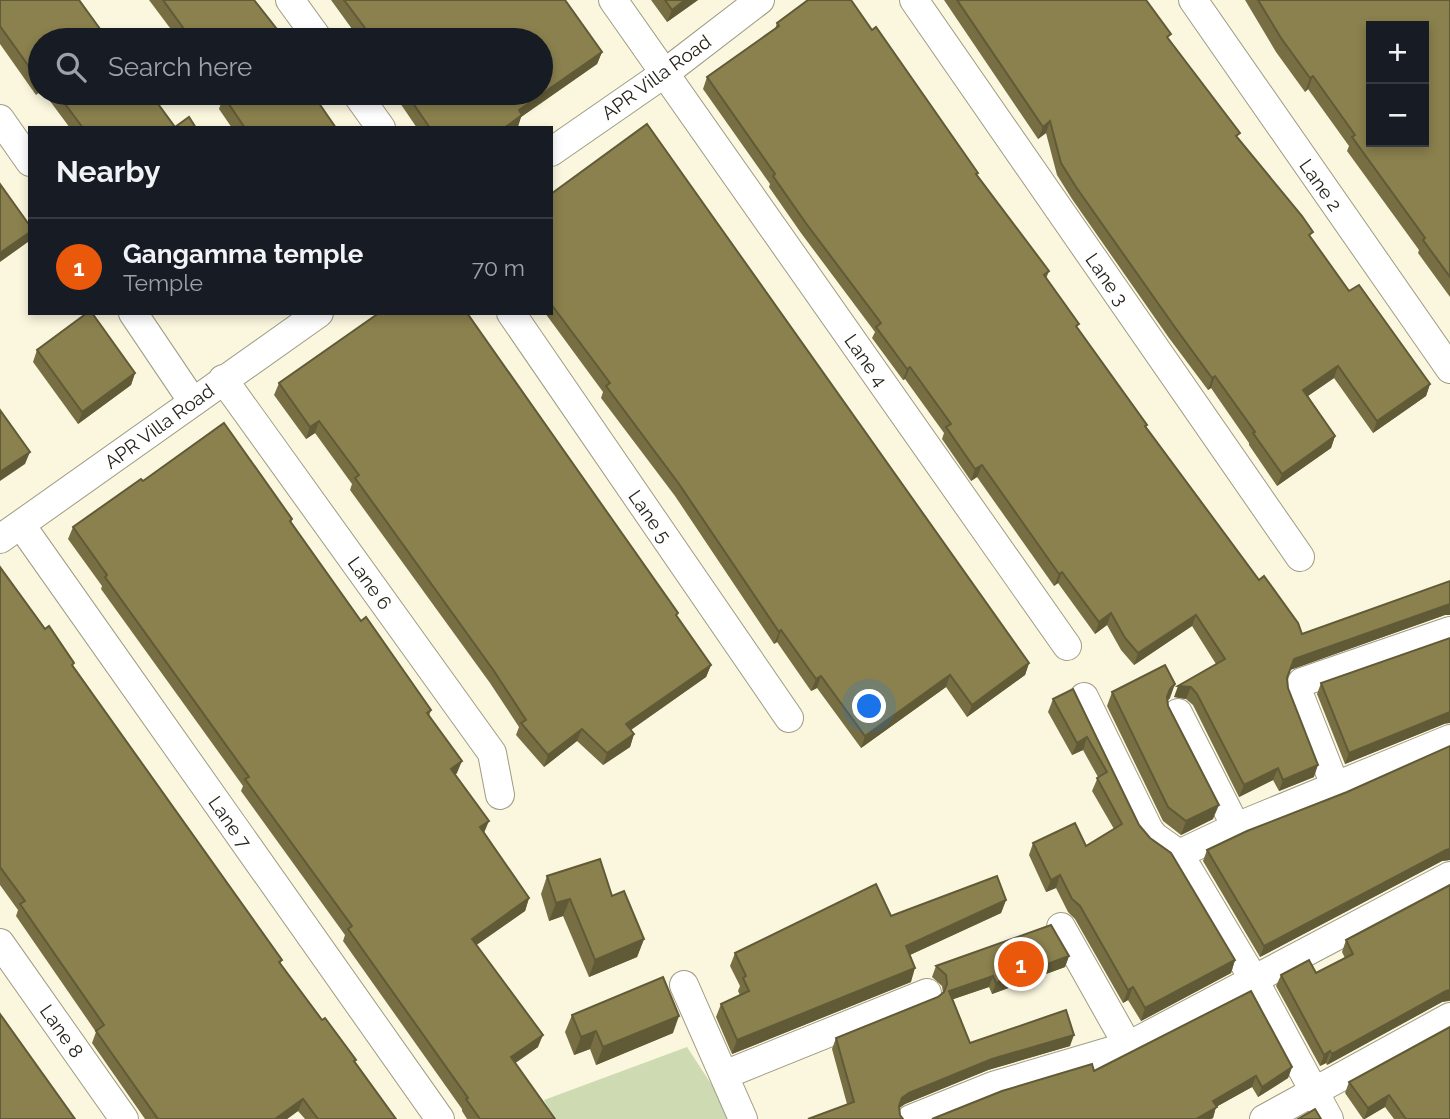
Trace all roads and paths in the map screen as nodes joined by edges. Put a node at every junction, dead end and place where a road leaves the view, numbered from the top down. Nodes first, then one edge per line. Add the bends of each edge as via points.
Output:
1 (290, 0) edge
2 (613, 0) edge
3 (760, 0) edge
4 (914, 0) edge
5 (1193, 0) edge
6 (310, 28) edge
7 (665, 73) junction
8 (365, 105) edge
9 (0, 119) edge
10 (380, 126) edge
11 (553, 151) edge
12 (28, 159) edge
13 (134, 315) edge
14 (316, 315) edge
15 (512, 315) edge
16 (1450, 369) edge
17 (223, 379) junction
18 (193, 402) junction
19 (10, 532) edge
20 (1300, 557) dead end
21 (1450, 631) edge
22 (1068, 646) dead end
23 (1084, 697) dead end
24 (1178, 713) dead end
25 (789, 718) dead end
26 (1450, 740) edge
27 (1336, 788) junction
28 (500, 795) dead end
29 (1236, 827) junction
30 (1179, 853) junction
31 (1450, 876) edge
32 (1061, 927) dead end
33 (0, 943) edge
34 (1253, 978) junction
35 (684, 985) dead end
36 (926, 993) dead end
37 (1450, 1017) edge
38 (1128, 1046) junction
39 (724, 1075) junction
40 (1312, 1091) junction
41 (124, 1119) edge
42 (440, 1119) edge
43 (743, 1119) edge
44 (911, 1119) edge
45 (1264, 1119) edge
46 (1329, 1119) edge

1 - 6 street
2 - 7 street
3 - 7 street, APR Villa Road
4 - 20 street, Lane 3
5 - 16 street, Lane 2
7 - 11 street, APR Villa Road
7 - 22 street, Lane 4
8 - 10 street
9 - 12 street
13 - 18 street
14 - 17 street, APR Villa Road
15 - 25 street, Lane 5
17 - 18 street, APR Villa Road
17 - 28 street, Lane 6 via 492,753
18 - 19 street, APR Villa Road
19 - 42 street, Lane 7
21 - 27 street via 1302,682 1299,694
23 - 30 street via 1149,830
24 - 29 street
26 - 27 street
27 - 29 street
29 - 30 street
30 - 34 street
31 - 34 street
32 - 38 street
33 - 41 street, Lane 8
34 - 38 street
34 - 40 street
35 - 39 street
36 - 39 street
37 - 40 street
38 - 44 street via 993,1086
39 - 43 street
40 - 45 street
40 - 46 street

